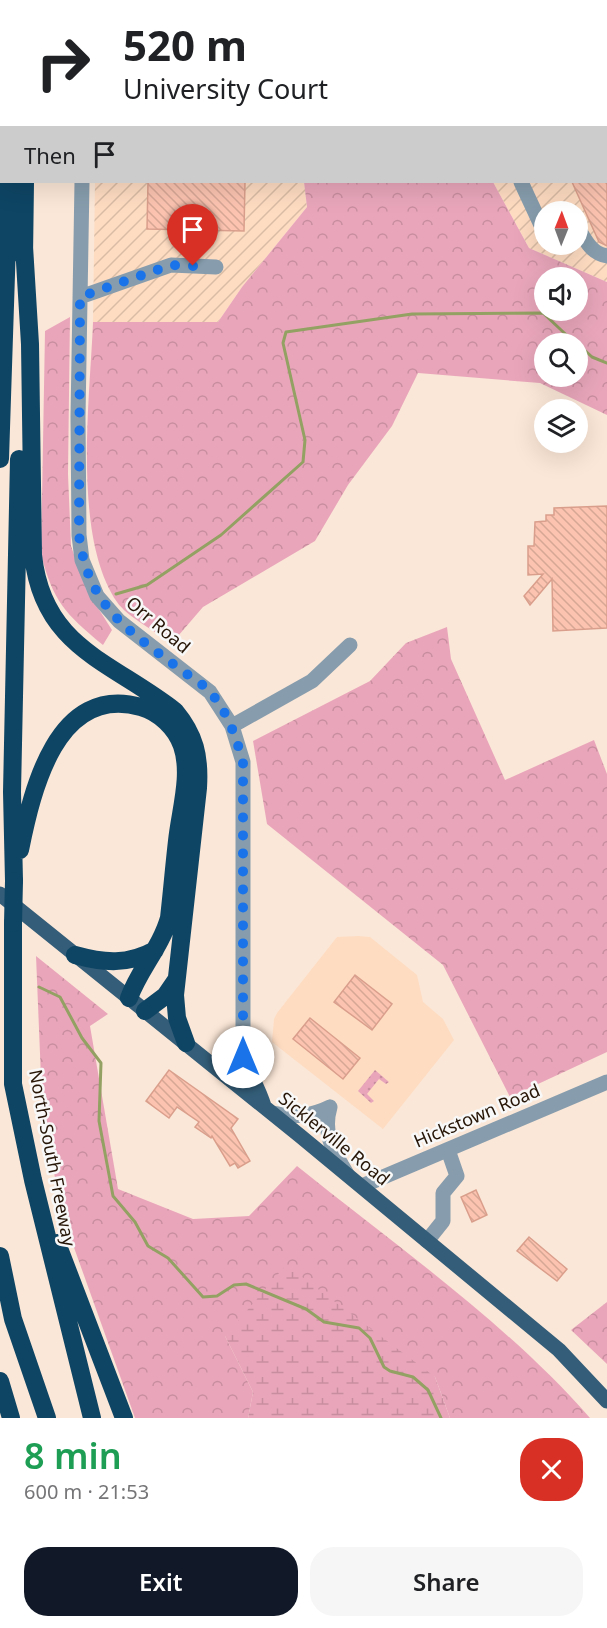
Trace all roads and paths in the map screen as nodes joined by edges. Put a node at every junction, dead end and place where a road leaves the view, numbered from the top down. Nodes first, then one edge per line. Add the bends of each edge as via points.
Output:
1 (9, 183) edge
2 (25, 183) edge
3 (82, 183) edge
4 (521, 183) edge
5 (534, 210) edge
6 (588, 244) edge
7 (24, 246) junction
8 (607, 256) edge
9 (216, 267) dead end
10 (80, 297) junction
11 (0, 459) edge
12 (350, 645) dead end
13 (232, 726) junction
14 (14, 881) junction
15 (0, 894) edge
16 (155, 950) junction
17 (75, 955) junction
18 (177, 978) junction
19 (129, 998) junction
20 (145, 1011) junction
21 (186, 1043) junction
22 (243, 1057) junction
23 (232, 1082) junction
24 (605, 1088) edge
25 (268, 1110) junction
26 (448, 1150) junction
27 (347, 1174) junction
28 (33, 1180) junction
29 (362, 1186) junction
30 (427, 1241) junction
31 (0, 1256) edge
32 (0, 1381) edge
33 (607, 1401) edge
34 (11, 1418) edge
35 (47, 1418) edge
36 (92, 1418) edge
37 (124, 1418) edge

1 - 11 highway
2 - 7 highway, North-South Freeway
3 - 10 street, Orr Road
4 - 5 street
6 - 8 street via 597,254
7 - 14 highway, North-South Freeway via 12,780
7 - 18 highway via 30,344 33,555 40,590 54,618 76,644 175,711 196,743 198,788
9 - 10 street via 171,265
10 - 13 street, Orr Road via 78,476 82,560 97,596 119,621 210,692
12 - 13 street via 312,681
13 - 22 street, Orr Road via 243,762
14 - 16 highway via 38,777 59,738 90,710 110,704 150,709 165,719 181,743 185,770 170,918
14 - 28 highway, North-South Freeway, bridge via 12,1084
15 - 17 main road, Sicklerville Road
16 - 17 highway via 134,960 115,963
16 - 19 highway
17 - 19 main road, Sicklerville Road
18 - 20 highway via 165,996
18 - 21 highway via 175,1006
19 - 20 main road, Sicklerville Road
20 - 21 main road, Sicklerville Road
21 - 23 main road, Sicklerville Road
22 - 23 street, Orr Road
22 - 25 main road
23 - 25 main road, Sicklerville Road
24 - 26 street, Hickstown Road
25 - 27 main road, Sicklerville Road
25 - 27 street via 292,1117 330,1107 327,1132
26 - 29 street, Hickstown Road
26 - 30 street via 457,1176 443,1193 443,1221
27 - 29 main road, Sicklerville Road
28 - 36 highway, North-South Freeway
28 - 37 highway
29 - 30 main road, Sicklerville Road
30 - 33 main road, Sicklerville Road via 559,1350
31 - 35 highway via 13,1319
32 - 34 highway

